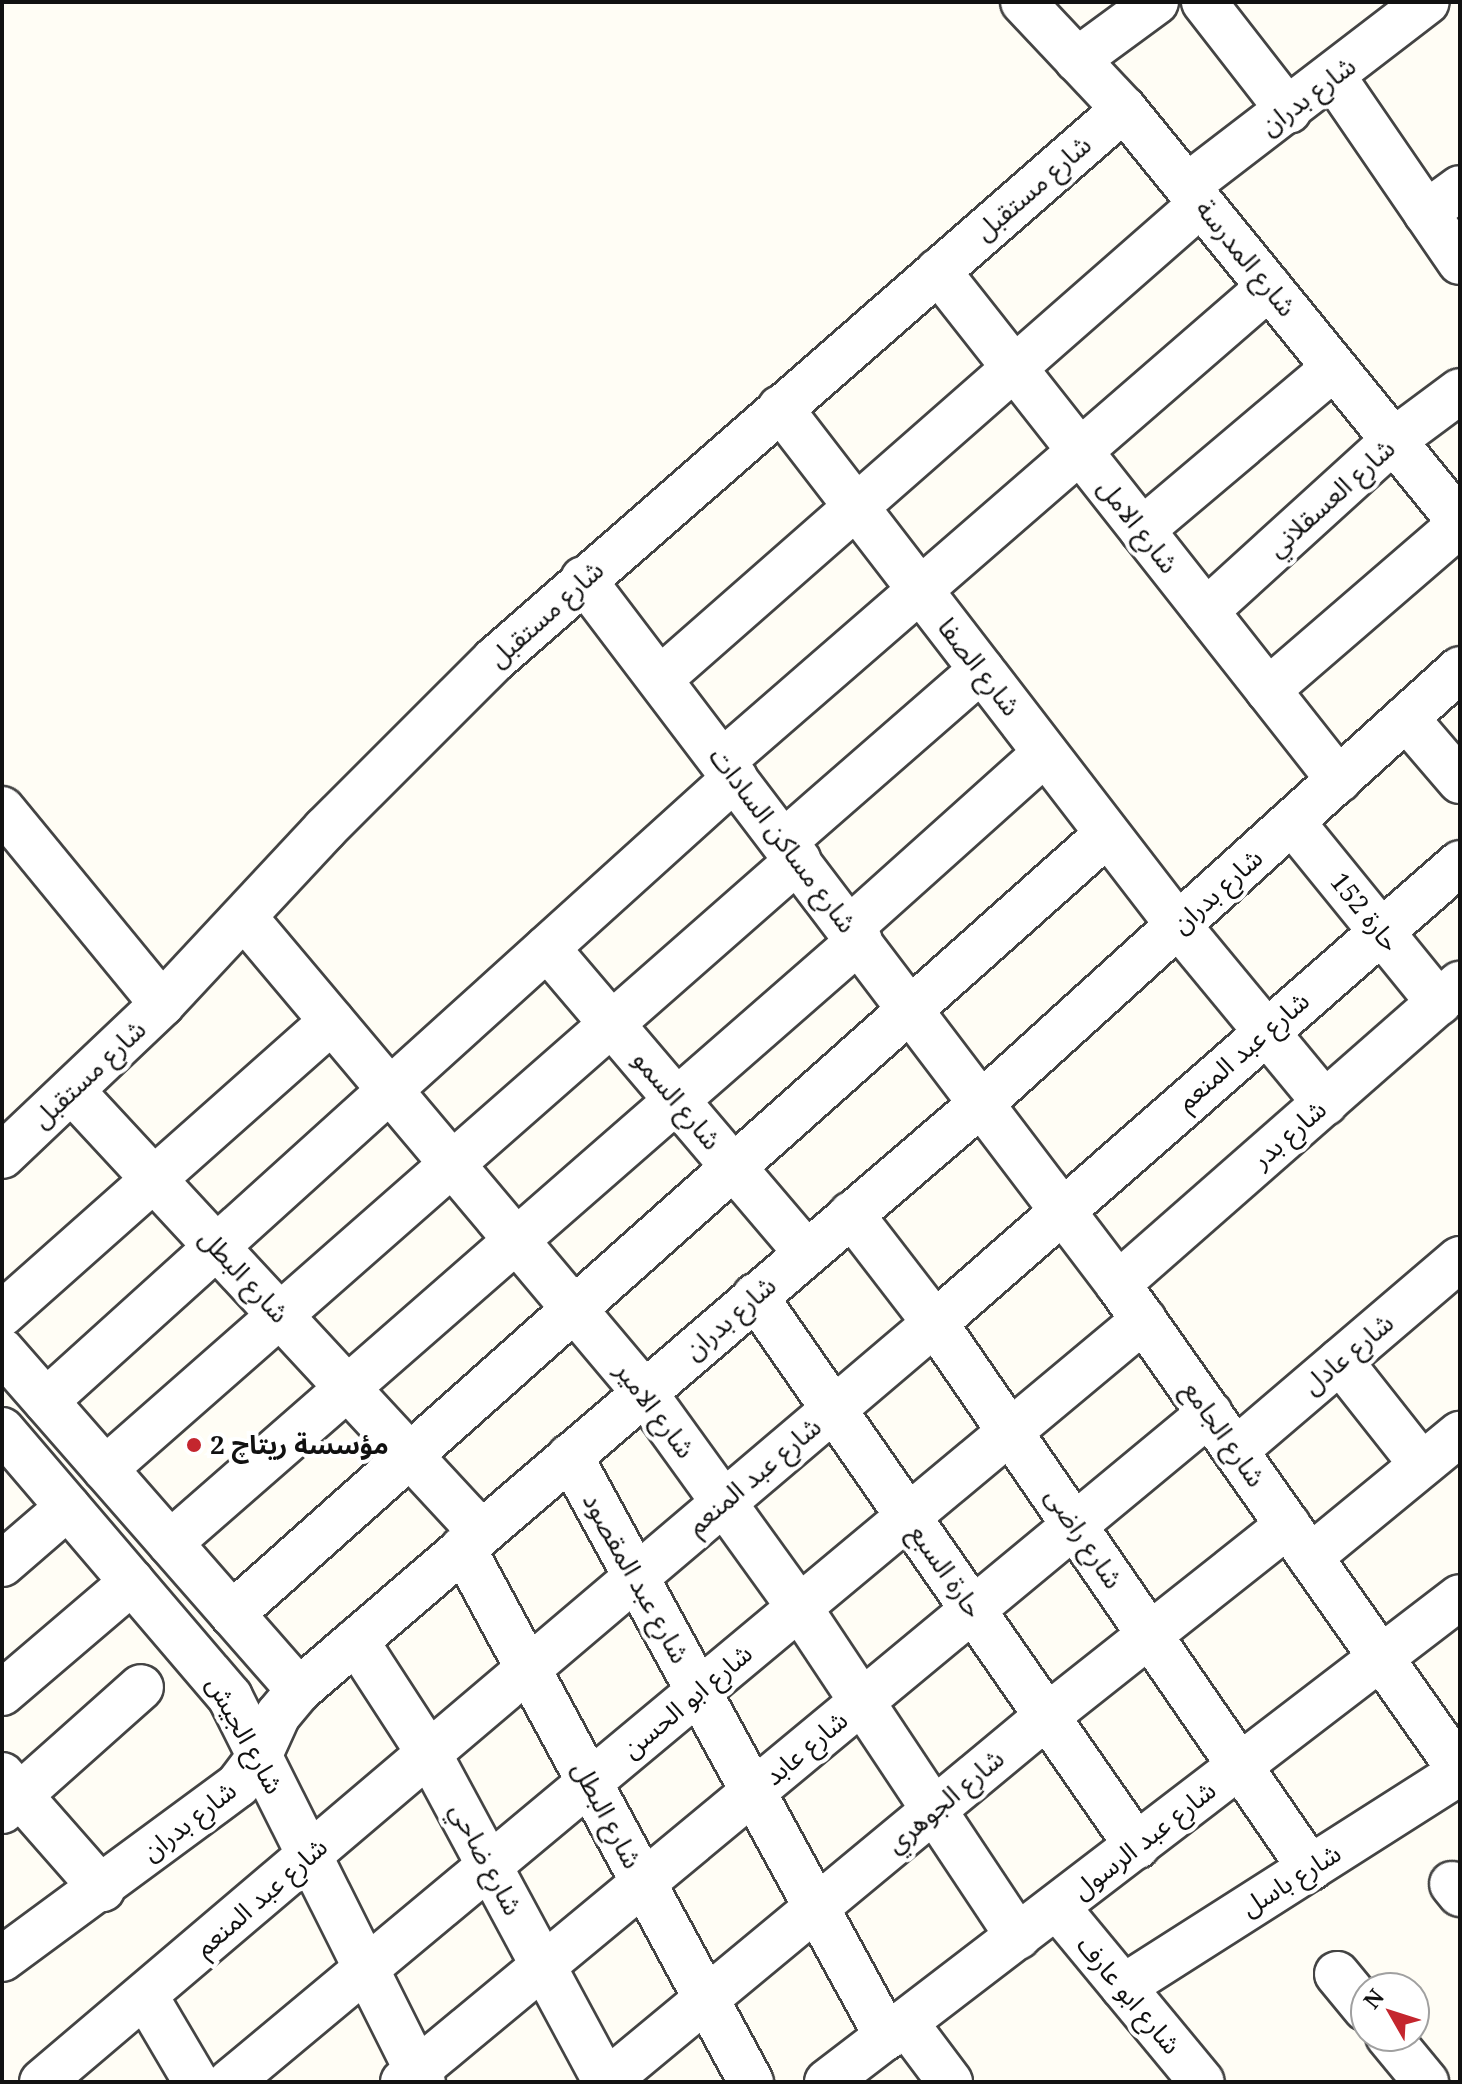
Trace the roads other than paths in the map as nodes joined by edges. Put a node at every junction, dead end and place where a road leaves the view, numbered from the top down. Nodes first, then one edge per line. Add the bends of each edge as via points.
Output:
1 (1023, 2) edge
2 (1156, 2) edge
3 (1204, 2) edge
4 (1427, 2) edge
5 (1077, 60) junction
6 (1334, 78) junction
7 (1124, 109) junction
8 (1289, 111) junction
9 (1194, 195) junction
10 (1443, 200) edge
11 (1460, 262) edge
12 (938, 271) junction
13 (1269, 287) junction
14 (1014, 368) junction
15 (1334, 368) junction
16 (1460, 391) edge
17 (780, 408) junction
18 (1394, 440) junction
19 (1080, 451) junction
20 (856, 507) junction
21 (1460, 523) edge
22 (1142, 530) junction
23 (583, 579) junction
24 (920, 591) junction
25 (1206, 611) junction
26 (1460, 669) edge
27 (981, 670) junction
28 (660, 679) junction
29 (1268, 690) junction
30 (1406, 718) junction
31 (1045, 753) junction
32 (729, 770) junction
33 (1339, 780) junction
34 (1460, 781) edge
35 (2, 809) edge
36 (1292, 822) junction
37 (1107, 834) junction
38 (791, 851) junction
39 (1460, 863) edge
40 (245, 918) junction
41 (1178, 925) junction
42 (1381, 931) junction
43 (855, 934) junction
44 (547, 948) junction
45 (1449, 993) edge
46 (162, 1004) junction
47 (912, 1009) junction
48 (332, 1021) junction
49 (612, 1023) junction
50 (1266, 1031) junction
51 (390, 1090) junction
52 (72, 1091) junction
53 (677, 1100) junction
54 (983, 1102) junction
55 (1325, 1103) junction
56 (2, 1156) edge
57 (453, 1164) junction
58 (734, 1167) junction
59 (154, 1179) junction
60 (1062, 1208) junction
61 (851, 1214) junction
62 (517, 1240) junction
63 (216, 1247) junction
64 (806, 1252) junction
65 (1456, 1272) edge
66 (1118, 1284) junction
67 (755, 1296) junction
68 (575, 1309) junction
69 (2, 1314) edge
70 (280, 1316) junction
71 (1144, 1320) junction
72 (935, 1323) junction
73 (2, 1351) edge
74 (1340, 1361) junction
75 (347, 1388) junction
76 (644, 1392) junction
77 (46, 1401) junction
78 (833, 1408) junction
79 (1210, 1413) junction
80 (1010, 1431) junction
81 (3, 1432) edge
82 (1460, 1434) edge
83 (1236, 1450) junction
84 (410, 1456) junction
85 (570, 1456) junction
86 (1422, 1465) junction
87 (105, 1469) junction
88 (723, 1502) junction
89 (68, 1507) junction
90 (908, 1516) junction
91 (1075, 1525) junction
92 (472, 1540) junction
93 (1299, 1541) junction
94 (170, 1543) junction
95 (2, 1564) edge
96 (635, 1576) junction
97 (132, 1582) junction
98 (1460, 1597) edge
99 (799, 1607) junction
100 (972, 1610) junction
101 (232, 1614) junction
102 (1150, 1634) junction
103 (356, 1641) junction
104 (1381, 1658) junction
105 (528, 1667) junction
106 (141, 1687) dead end
107 (299, 1690) junction
108 (698, 1692) junction
109 (2, 1693) edge
110 (863, 1700) junction
111 (1046, 1717) junction
112 (428, 1752) junction
113 (259, 1757) junction
114 (1240, 1766) junction
115 (1460, 1771) edge
116 (590, 1782) junction
117 (753, 1792) junction
118 (8, 1794) edge
119 (935, 1810) junction
120 (1137, 1846) junction
121 (309, 1856) junction
122 (490, 1865) junction
123 (1310, 1868) junction
124 (643, 1882) junction
125 (102, 1889) junction
126 (1057, 1907) junction
127 (816, 1908) junction
128 (1018, 1937) junction
129 (2, 1959) edge
130 (544, 1965) junction
131 (366, 1969) junction
132 (1337, 1974) dead end
133 (1123, 1987) junction
134 (1350, 1990) edge
135 (146, 1997) junction
136 (707, 2000) junction
137 (896, 2030) junction
138 (1401, 2052) edge
139 (1460, 2068) edge
140 (414, 2078) edge
141 (42, 2082) edge
142 (196, 2082) edge
143 (230, 2082) edge
144 (606, 2082) edge
145 (751, 2082) edge
146 (827, 2082) edge
147 (950, 2082) edge
148 (1202, 2082) edge
149 (1426, 2082) edge
150 (1441, 2082) edge

1 - 5 street, شارع المدرسة
2 - 5 street
3 - 8 street
4 - 6 street, شارع بدران
5 - 7 street, شارع المدرسة
6 - 8 street, شارع بدران
6 - 10 street
7 - 9 street, شارع المدرسة
7 - 12 street, شارع مستقبل
8 - 9 street, شارع بدران
9 - 13 street, شارع المدرسة
9 - 14 street, شارع بدران
10 - 11 street
12 - 14 street, شارع الامل
12 - 17 street, شارع مستقبل
13 - 15 street, شارع المدرسة
13 - 19 street
14 - 19 street, شارع الامل
14 - 20 street, شارع بدران
15 - 18 street, شارع المدرسة
15 - 22 street
16 - 18 street, شارع العسقلاني
17 - 20 street, شارع الصفا
17 - 23 street, شارع مستقبل
18 - 21 street, شارع المدرسة
18 - 25 street, شارع العسقلاني
19 - 22 street, شارع الامل
19 - 24 street
20 - 24 street, شارع الصفا
20 - 28 street, شارع بدران
21 - 29 street
22 - 25 street, شارع الامل
23 - 28 street, شارع مساكن السادات
23 - 40 street, شارع مستقبل via 408,743
24 - 27 street, شارع الصفا
24 - 32 street
25 - 29 street, شارع الامل
26 - 30 street, شارع بدران
27 - 31 street, شارع الصفا
27 - 38 street
28 - 32 street, شارع مساكن السادات
29 - 33 street, شارع الامل
30 - 33 street, شارع بدران
30 - 34 street
31 - 37 street, شارع الصفا
31 - 43 street
32 - 38 street, شارع مساكن السادات
32 - 44 street
33 - 36 street, شارع بدران
35 - 46 street
36 - 41 street, شارع بدران
36 - 42 street, حارة 152
37 - 41 street, شارع الصفا
37 - 47 street
38 - 43 street, شارع مساكن السادات
38 - 49 street
39 - 42 street, شارع عبد المنعم
40 - 46 street, شارع مستقبل
40 - 48 street, شارع الامير
41 - 50 street, شارع الصفا
41 - 54 street, شارع بدران
42 - 45 street, حارة 152
42 - 50 street, شارع عبد المنعم
43 - 47 street, شارع مساكن السادات
43 - 53 street
44 - 49 street, شارع السمو
44 - 51 street
45 - 55 street, شارع بدر
46 - 52 street, شارع مستقبل
47 - 54 street, شارع مساكن السادات
47 - 58 street
48 - 51 street, شارع الامير
48 - 59 street
49 - 53 street, شارع السمو
49 - 57 street
50 - 55 street, شارع الصفا
50 - 60 street, شارع عبد المنعم
51 - 57 street, شارع الامير
51 - 63 street
52 - 56 street, شارع مستقبل
52 - 59 street, شارع البطل
53 - 58 street, شارع السمو
53 - 62 street
54 - 60 street, شارع الجامع
54 - 61 street, شارع بدران
55 - 66 street, شارع بدر
57 - 62 street, شارع الامير
57 - 70 street
58 - 64 street, شارع السمو
58 - 68 street
59 - 63 street, شارع البطل
59 - 69 street
60 - 66 street, شارع الجامع
60 - 72 street, شارع عبد المنعم
61 - 64 street, شارع بدران
61 - 72 street, شارع راضى
62 - 68 street, شارع الامير
62 - 75 street
63 - 70 street, شارع البطل
63 - 77 street
64 - 67 street, شارع بدران
65 - 74 street, شارع عادل
66 - 71 street, شارع الجامع
67 - 76 street, شارع بدران
67 - 78 street, حارة السبع
68 - 76 street, شارع الامير
68 - 84 street
70 - 75 street, شارع البطل
70 - 87 street
71 - 79 street, شارع الجامع
71 - 80 street, شارع ابو الحسن
72 - 78 street, شارع عبد المنعم
72 - 80 street, شارع راضى
73 - 77 street
74 - 83 street, شارع عادل
74 - 86 street
75 - 84 street, شارع البطل
75 - 94 street
76 - 85 street, شارع بدران
76 - 88 street, شارع الامير
77 - 87 street
78 - 88 street, شارع عبد المنعم
78 - 90 street, حارة السبع
79 - 83 street, شارع الجامع
79 - 91 street, شارع عابد
80 - 90 street, شارع ابو الحسن
80 - 91 street, شارع راضى
81 - 89 street, شارع الجيش
82 - 86 street, شارع الجوهري
83 - 93 street, شارع الجامع
84 - 92 street, شارع البطل
84 - 101 street
85 - 92 street, شارع بدران
85 - 96 street, شارع عبد المقصود
86 - 93 street, شارع الجوهري
87 - 94 street
88 - 96 street, شارع عبد المنعم
88 - 99 street, شارع الامير
89 - 95 street
89 - 97 street, شارع الجيش
90 - 99 street, شارع ابو الحسن
90 - 100 street, حارة السبع
91 - 100 street, شارع عابد
91 - 102 street, شارع راضى
92 - 103 street, شارع بدران
92 - 105 street, شارع البطل
93 - 102 street, شارع الجوهري
93 - 104 street, شارع الجامع
94 - 101 street
96 - 105 street, شارع عبد المنعم
96 - 108 street, شارع عبد المقصود
97 - 109 street
97 - 113 street, شارع الجيش via 230,1697
98 - 104 street, شارع عبد الرسول
99 - 108 street, شارع ابو الحسن
99 - 110 street, شارع الامير
100 - 110 street, شارع عابد
100 - 111 street, حارة السبع
101 - 107 street
102 - 111 street, شارع الجوهري
102 - 114 street, شارع راضى
103 - 107 street, شارع بدران
103 - 112 street, شارع ضاحي
104 - 114 street, شارع عبد الرسول
104 - 115 street, شارع الجامع
105 - 112 street, شارع عبد المنعم
105 - 116 street, شارع البطل
106 - 118 street
107 - 113 street, شارع بدران via 278,1715
108 - 116 street, شارع ابو الحسن
108 - 117 street, شارع عبد المقصود
110 - 117 street, شارع عابد
110 - 119 street, شارع الامير
111 - 119 street, شارع الجوهري
111 - 120 street, حارة السبع
112 - 121 street, شارع عبد المنعم
112 - 122 street, شارع ضاحي
113 - 121 street, شارع الجيش
113 - 125 street, شارع بدران via 238,1785
114 - 120 street, شارع عبد الرسول
114 - 123 street, شارع راضى
115 - 123 street, شارع باسل
116 - 122 street, شارع ابو الحسن
116 - 124 street, شارع البطل
117 - 124 street, شارع عابد
117 - 127 street, شارع عبد المقصود
118 - 125 street
119 - 127 street, شارع الجوهري
119 - 128 street, شارع الامير
120 - 126 street, شارع عبد الرسول
121 - 131 street, شارع الجيش
121 - 135 street, شارع عبد المنعم
122 - 130 street, شارع ضاحي
122 - 131 street, شارع ابو الحسن
123 - 133 street, شارع باسل
124 - 130 street, شارع عابد
124 - 136 street, شارع البطل
125 - 129 street, شارع بدران via 49,1921
126 - 128 street, شارع عبد الرسول
126 - 133 street, شارع ابو عارف
127 - 136 street, شارع الجوهري
127 - 137 street, شارع عبد المقصود
128 - 137 street, شارع عبد الرسول
130 - 140 street, شارع عابد
130 - 144 street, شارع ضاحي
131 - 140 street, شارع الجيش
131 - 143 street, شارع ابو الحسن
132 - 134 street
133 - 148 street, شارع ابو عارف
135 - 141 street, شارع عبد المنعم
135 - 142 street
136 - 144 street, شارع الجوهري
136 - 145 street, شارع البطل
137 - 146 street, شارع عبد الرسول
137 - 147 street, شارع عبد المقصود
138 - 149 street
139 - 150 street

